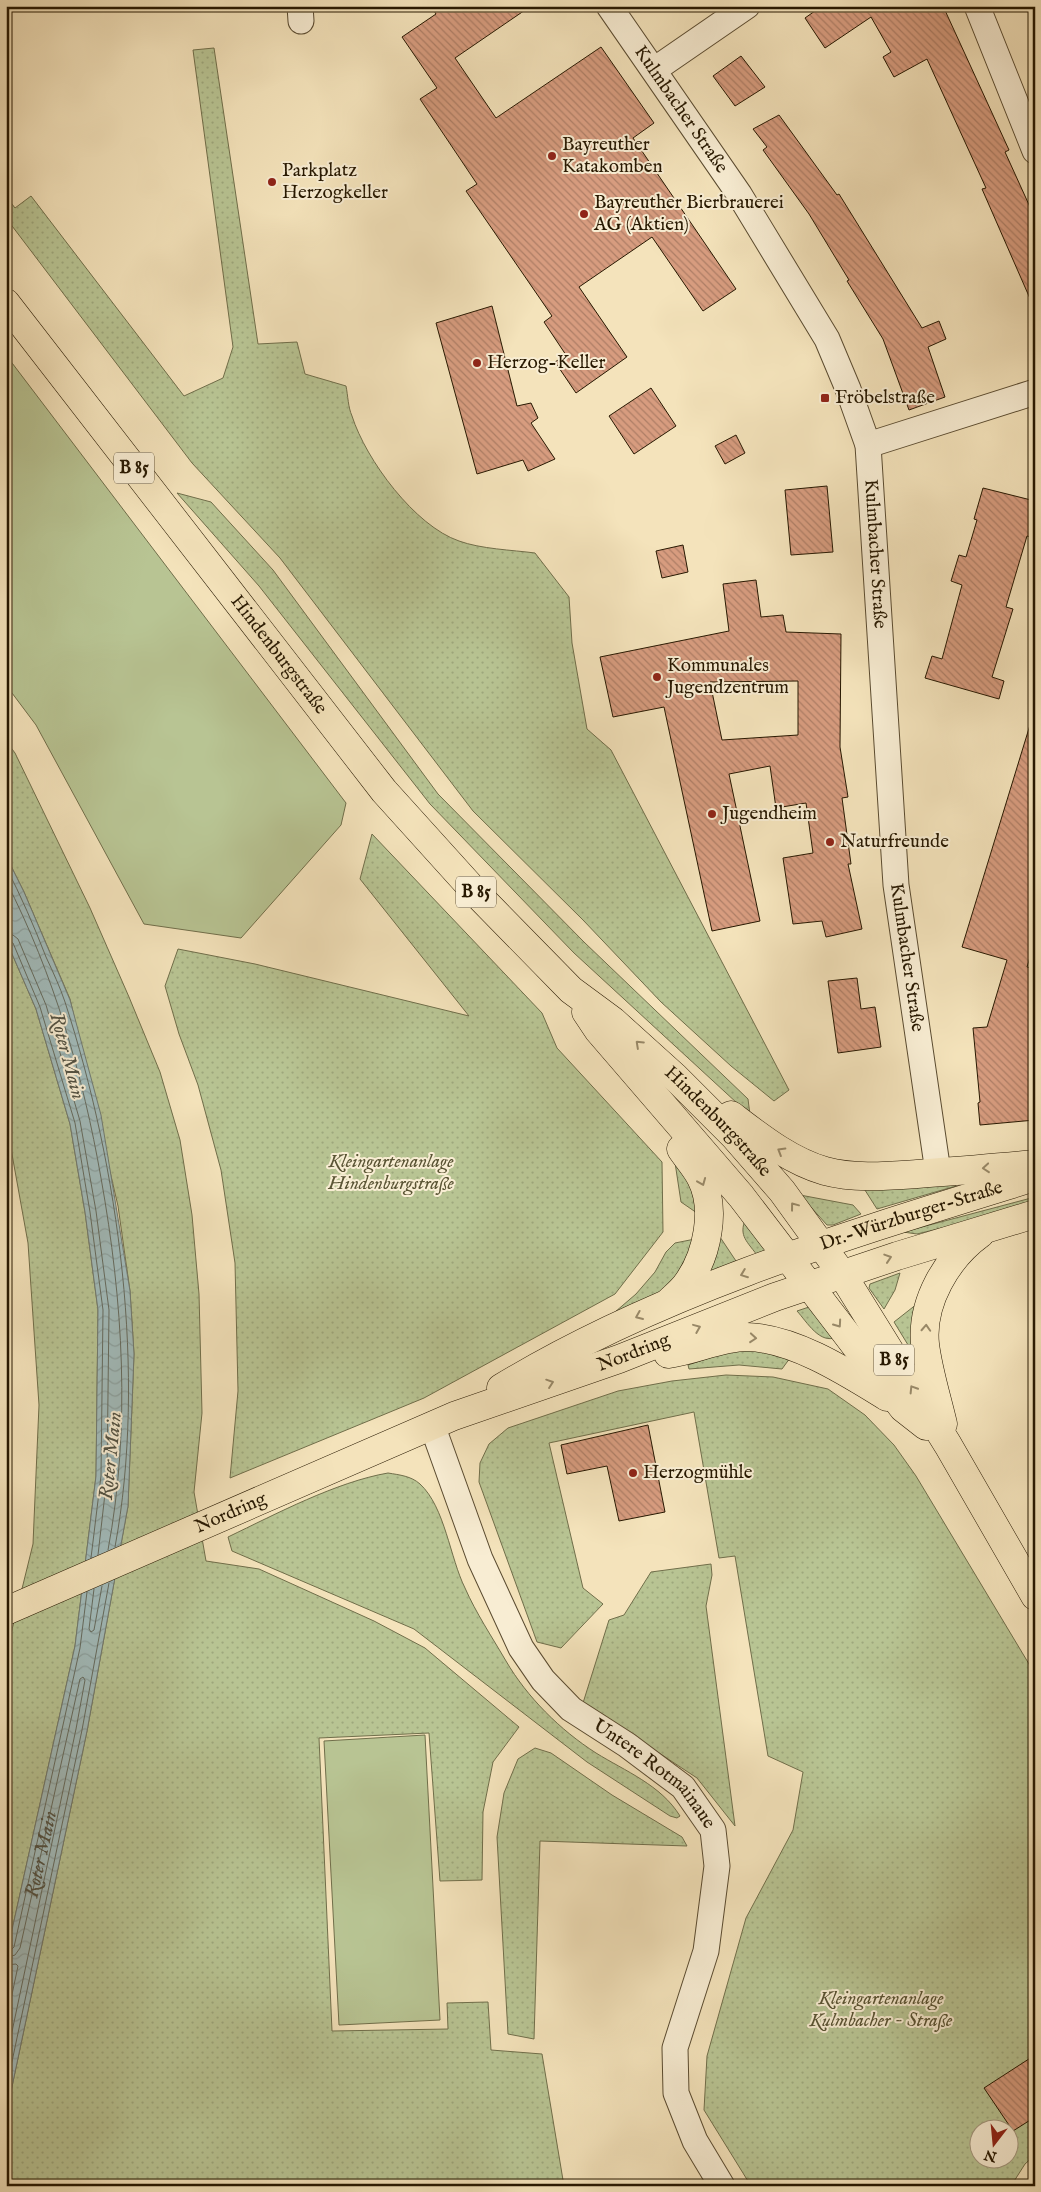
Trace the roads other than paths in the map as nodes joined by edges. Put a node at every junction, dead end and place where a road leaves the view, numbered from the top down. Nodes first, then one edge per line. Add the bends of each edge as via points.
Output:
1 (609, 6) edge
2 (747, 6) edge
3 (977, 6) edge
4 (654, 70) junction
5 (1035, 151) edge
6 (6, 303) edge
7 (1035, 392) edge
8 (868, 446) junction
9 (571, 990) junction
10 (674, 1077) junction
11 (653, 1094) junction
12 (1035, 1164) edge
13 (938, 1172) junction
14 (1035, 1177) edge
15 (1035, 1214) edge
16 (986, 1230) junction
17 (823, 1245) junction
18 (789, 1257) junction
19 (842, 1274) junction
20 (810, 1284) junction
21 (668, 1304) junction
22 (619, 1359) junction
23 (903, 1408) junction
24 (443, 1420) junction
25 (948, 1445) junction
26 (1035, 1596) edge
27 (6, 1611) edge
28 (722, 2186) edge

1 - 4 street, Kulmbacher Straße
2 - 4 street
3 - 5 street
4 - 8 street, Kulmbacher Straße via 739,194 827,340
6 - 9 main road, Hindenburgstraße / B 85 via 384,791 478,895
7 - 8 street
8 - 13 street, Kulmbacher Straße via 896,886
10 -> 9 main road, Hindenburgstraße / B 85 via 614,1021
9 - 11 main road, Hindenburgstraße / B 85 via 598,1030
13 -> 10 main road via 878,1176 826,1171 781,1151 707,1096
17 -> 10 main road, Hindenburgstraße / B 85 via 734,1136
11 - 18 main road, Hindenburgstraße / B 85
11 -> 21 main road via 663,1122 702,1178 709,1208 706,1240 700,1258 688,1282
12 -> 13 main road
14 - 17 main road, Dr.-Würzburger-Straße
15 - 16 main road, Dr.-Würzburger-Straße
19 -> 16 main road, Dr.-Würzburger-Straße
25 -> 16 main road via 925,1344 926,1319 946,1270 962,1247
17 - 18 main road, Dr.-Würzburger-Straße
17 - 19 main road, Hindenburgstraße / B 85
18 - 20 main road, Hindenburgstraße / B 85
18 -> 21 main road, Nordring
19 - 20 main road, Dr.-Würzburger-Straße
25 -> 19 main road, B 85
22 -> 20 main road, Nordring
20 -> 23 main road, B 85
21 -> 24 main road, Nordring via 544,1361
22 -> 23 main road via 672,1354 733,1339 760,1338 810,1354
24 -> 22 main road, Nordring
23 - 25 main road, B 85
24 - 27 main road, Nordring
24 - 28 street, Untere Rotmainaue via 480,1559 521,1648 571,1709 683,1787 713,1830 717,1866 706,1951 675,2048 676,2093 695,2141
25 - 26 main road, B 85

